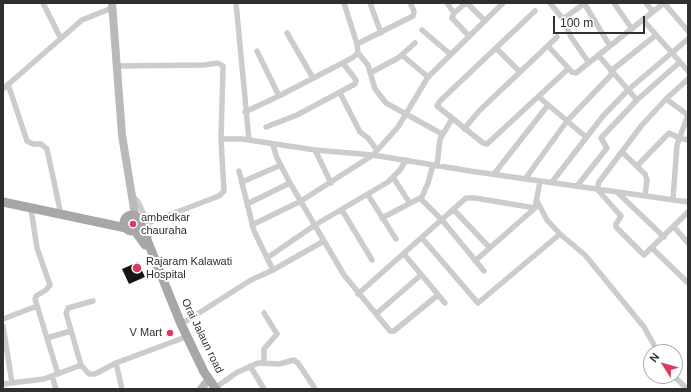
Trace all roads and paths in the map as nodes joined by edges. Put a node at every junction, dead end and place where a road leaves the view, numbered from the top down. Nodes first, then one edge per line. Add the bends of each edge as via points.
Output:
1 (43, 3) edge
2 (236, 3) edge
3 (344, 3) edge
4 (370, 3) edge
5 (410, 3) edge
6 (447, 3) edge
7 (466, 3) edge
8 (550, 3) edge
9 (585, 3) edge
10 (614, 3) edge
11 (646, 3) edge
12 (664, 3) edge
13 (501, 4) edge
14 (112, 6) edge
15 (535, 11) dead end
16 (653, 12) junction
17 (454, 13) junction
18 (563, 19) junction
19 (643, 20) junction
20 (485, 21) junction
21 (632, 29) junction
22 (422, 30) dead end
23 (688, 30) edge
24 (288, 33) dead end
25 (380, 33) junction
26 (656, 35) junction
27 (469, 36) junction
28 (60, 37) junction
29 (557, 37) dead end
30 (688, 39) edge
31 (415, 43) dead end
32 (357, 44) junction
33 (548, 46) junction
34 (610, 46) junction
35 (496, 48) junction
36 (257, 51) dead end
37 (358, 53) junction
38 (671, 53) junction
39 (450, 54) junction
40 (402, 55) junction
41 (598, 55) junction
42 (680, 62) junction
43 (343, 63) junction
44 (589, 63) junction
45 (116, 66) junction
46 (568, 69) junction
47 (688, 71) edge
48 (520, 72) junction
49 (612, 72) junction
50 (370, 73) junction
51 (428, 77) junction
52 (313, 78) junction
53 (688, 79) edge
54 (8, 84) junction
55 (3, 89) edge
56 (628, 90) junction
57 (340, 93) junction
58 (279, 96) junction
59 (539, 97) junction
60 (666, 99) junction
61 (636, 100) junction
62 (548, 105) junction
63 (245, 112) junction
64 (406, 115) junction
65 (688, 115) edge
66 (452, 119) junction
67 (567, 121) junction
68 (266, 127) dead end
69 (464, 129) junction
70 (442, 134) junction
71 (586, 137) junction
72 (679, 138) junction
73 (221, 139) junction
74 (248, 140) junction
75 (688, 140) edge
76 (273, 145) junction
77 (315, 150) junction
78 (375, 152) junction
79 (622, 152) junction
80 (406, 160) junction
81 (281, 164) junction
82 (435, 165) junction
83 (637, 166) junction
84 (239, 171) dead end
85 (494, 174) junction
86 (393, 177) junction
87 (525, 179) junction
88 (540, 181) junction
89 (242, 182) junction
90 (552, 182) junction
91 (290, 183) junction
92 (331, 183) junction
93 (577, 186) junction
94 (597, 189) junction
95 (617, 192) junction
96 (132, 195) junction
97 (368, 195) junction
98 (645, 196) junction
99 (3, 198) edge
100 (421, 199) junction
101 (673, 199) junction
102 (301, 201) junction
103 (537, 201) junction
104 (3, 202) edge
105 (409, 202) junction
106 (688, 202) edge
107 (247, 204) junction
108 (535, 208) junction
109 (31, 209) junction
110 (60, 210) junction
111 (342, 210) junction
112 (454, 210) junction
113 (688, 212) edge
114 (135, 215) junction
115 (382, 218) junction
116 (442, 220) junction
117 (125, 225) junction
118 (252, 225) junction
119 (316, 225) junction
120 (141, 226) junction
121 (674, 227) junction
122 (560, 234) junction
123 (664, 237) junction
124 (422, 238) junction
125 (396, 239) dead end
126 (324, 241) junction
127 (688, 243) edge
128 (490, 248) junction
129 (652, 249) junction
130 (404, 254) junction
131 (267, 258) junction
132 (372, 260) dead end
133 (475, 261) junction
134 (273, 270) junction
135 (484, 271) dead end
136 (421, 275) junction
137 (688, 283) edge
138 (358, 294) junction
139 (438, 295) junction
140 (93, 301) dead end
141 (445, 303) dead end
142 (36, 306) junction
143 (264, 313) dead end
144 (376, 314) junction
145 (3, 319) edge
146 (180, 325) junction
147 (3, 328) edge
148 (71, 331) junction
149 (46, 338) junction
150 (183, 338) junction
151 (654, 344) edge
152 (116, 363) junction
153 (264, 363) junction
154 (81, 365) junction
155 (250, 366) junction
156 (55, 375) junction
157 (14, 383) junction
158 (3, 384) edge
159 (210, 386) edge
160 (314, 387) dead end
161 (17, 389) edge
162 (56, 389) edge
163 (122, 389) edge
164 (264, 389) edge

1 - 28 street
2 - 63 street
3 - 32 street
4 - 25 street
5 - 25 street via 414,11 413,16
6 - 17 street
7 - 17 street
7 - 20 street
8 - 18 street
9 - 18 street
9 - 34 street via 593,21
10 - 21 street
11 - 16 street
12 - 16 street
12 - 23 street
13 - 20 street
14 - 28 street via 82,20
14 - 45 street
15 - 35 street
16 - 19 street
17 - 27 street via 453,20
18 - 44 street via 571,37
19 - 21 street
19 - 26 street
20 - 27 street
21 - 34 street
22 - 39 street
24 - 52 street
25 - 32 street
26 - 38 street
26 - 49 street
27 - 39 street
28 - 54 street
29 - 33 street
30 - 38 street
31 - 40 street
32 - 37 street
33 - 46 street
33 - 48 street
34 - 41 street
35 - 48 street
35 - 66 street via 438,104
36 - 58 street
37 - 43 street
37 - 50 street via 364,58
38 - 42 street
38 - 56 street
39 - 51 street
40 - 50 street
40 - 51 street
41 - 44 street
41 - 49 street
42 - 47 street
42 - 61 street
43 - 52 street
43 - 57 street via 356,83
44 - 46 street via 574,74
45 - 73 street via 221,64
45 - 96 street via 122,135
46 - 59 street
48 - 69 street
49 - 56 street
49 - 67 street
50 - 64 street via 381,98
51 - 64 street
52 - 58 street
53 - 60 street
54 - 55 street
54 - 110 street via 28,141 41,144 47,149
56 - 61 street
56 - 71 street
57 - 68 street via 297,115
57 - 78 street via 360,132 368,138
58 - 63 street
59 - 62 street
59 - 69 street via 487,144
60 - 65 street
60 - 79 street
61 - 93 street via 602,138 607,148
62 - 67 street
62 - 85 street
63 - 74 street
64 - 70 street
64 - 78 street
65 - 72 street
66 - 69 street
66 - 70 street
67 - 71 street
67 - 87 street
70 - 82 street
71 - 90 street
72 - 75 street
72 - 83 street via 669,133
72 - 101 street
73 - 74 street
73 - 120 street via 224,187 222,194
74 - 76 street
76 - 77 street
76 - 81 street
77 - 78 street
77 - 92 street
78 - 80 street
78 - 92 street
79 - 83 street
79 - 94 street via 599,182
80 - 82 street
80 - 86 street
81 - 89 street
81 - 91 street
82 - 85 street
82 - 100 street
83 - 98 street via 647,177
84 - 89 street
85 - 87 street
86 - 97 street
86 - 105 street
87 - 88 street
88 - 90 street
88 - 103 street
89 - 107 street
90 - 93 street
91 - 102 street
91 - 107 street
92 - 102 street
93 - 94 street
94 - 95 street
94 - 129 street via 621,216 616,227 642,254 647,254
95 - 98 street
95 - 123 street
96 - 114 street
96 - 120 street via 141,206
97 - 111 street
97 - 115 street
98 - 101 street
99 - 110 main road
100 - 105 street
100 - 116 street
101 - 106 street
102 - 118 street
102 - 119 street
103 - 108 street
103 - 122 street via 547,220
104 - 109 main road
105 - 115 street
107 - 118 street
108 - 112 street via 468,198
108 - 128 street
109 - 117 main road
109 - 142 street via 37,248 50,285 36,296
110 - 117 main road
111 - 119 street
111 - 132 street
112 - 116 street
112 - 128 street
113 - 121 street
114 - 117 main road via 127,217
114 - 120 main road, Orai Jalaun road
115 - 125 street
116 - 124 street
116 - 133 street
117 - 120 main road via 130,232
118 - 131 street
119 - 126 street
119 - 131 street
120 - 146 main road, Orai Jalaun road
120 - 146 main road via 147,250
121 - 123 street
121 - 127 street
122 - 124 street via 478,303
122 - 151 street via 594,265 644,327
123 - 129 street
124 - 130 street
126 - 134 street
126 - 138 street
128 - 133 street
129 - 137 street
130 - 136 street
130 - 138 street
131 - 134 street
133 - 135 street
134 - 146 street via 245,284
136 - 139 street
136 - 144 street
138 - 144 street
139 - 141 street
139 - 144 street via 394,331 390,331
140 - 148 street via 66,310
142 - 145 street
142 - 149 street
143 - 153 street via 276,334 264,349
146 - 150 main road
146 - 159 main road, Orai Jalaun road
147 - 157 street
148 - 149 street
148 - 154 street
149 - 156 street
150 - 152 street
150 - 159 main road
152 - 154 street via 92,375 86,373
152 - 163 street
153 - 155 street
153 - 160 street via 278,364 296,360
154 - 156 street
155 - 159 street
155 - 164 street
156 - 157 street via 35,381
156 - 162 street
157 - 158 street
157 - 161 street

